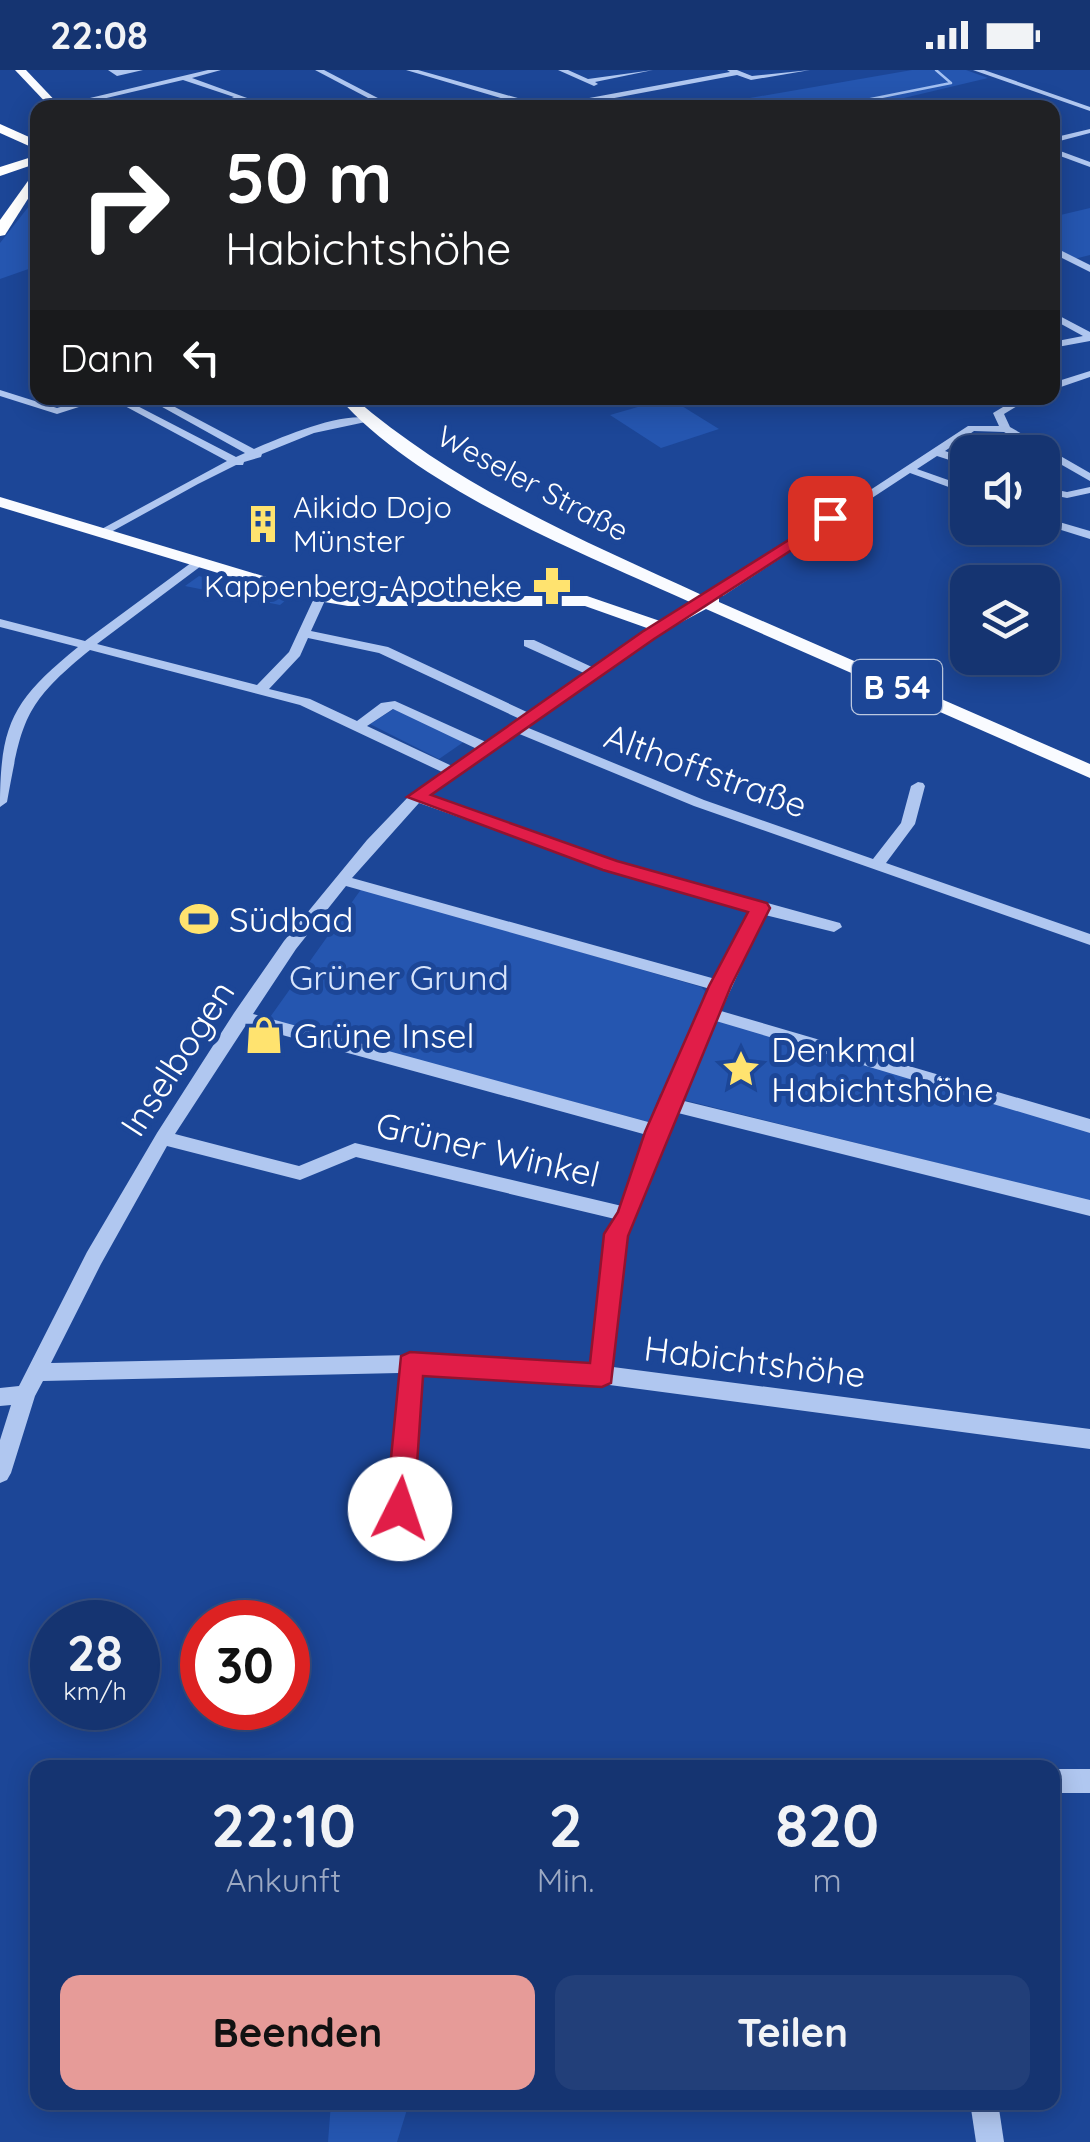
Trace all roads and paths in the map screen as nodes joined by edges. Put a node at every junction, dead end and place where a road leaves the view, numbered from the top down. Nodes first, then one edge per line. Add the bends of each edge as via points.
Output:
1 (20, 70) edge
2 (112, 70) edge
3 (139, 70) edge
4 (217, 70) edge
5 (318, 70) edge
6 (410, 70) edge
7 (562, 70) edge
8 (650, 70) edge
9 (678, 70) edge
10 (806, 70) edge
11 (977, 70) edge
12 (426, 72) edge
13 (734, 72) edge
14 (184, 78) junction
15 (698, 80) junction
16 (586, 81) junction
17 (613, 92) junction
18 (241, 97) junction
19 (49, 100) edge
20 (87, 100) edge
21 (233, 100) edge
22 (249, 100) edge
23 (378, 100) edge
24 (519, 100) edge
25 (580, 100) edge
26 (1090, 109) edge
27 (0, 128) edge
28 (1090, 131) edge
29 (17, 136) junction
30 (30, 137) edge
31 (1060, 139) edge
32 (0, 140) edge
33 (30, 142) edge
34 (1060, 153) edge
35 (30, 155) edge
36 (30, 161) edge
37 (1090, 165) edge
38 (0, 172) edge
39 (30, 185) edge
40 (30, 198) edge
41 (14, 212) junction
42 (0, 232) edge
43 (1060, 253) edge
44 (1090, 268) edge
45 (1060, 320) edge
46 (1090, 337) edge
47 (1060, 343) edge
48 (1090, 374) edge
49 (1060, 384) edge
50 (0, 393) edge
51 (30, 402) edge
52 (39, 405) edge
53 (78, 405) edge
54 (129, 405) edge
55 (165, 405) edge
56 (351, 405) edge
57 (370, 405) edge
58 (1012, 405) edge
59 (363, 420) junction
60 (1006, 429) junction
61 (935, 452) junction
62 (257, 454) junction
63 (950, 457) edge
64 (239, 463) junction
65 (908, 469) junction
66 (1090, 478) edge
67 (950, 484) edge
68 (1090, 490) edge
69 (1060, 493) edge
70 (0, 502) edge
71 (1060, 526) edge
72 (102, 533) junction
73 (1090, 535) edge
74 (199, 563) junction
75 (321, 596) junction
76 (712, 598) junction
77 (0, 623) edge
78 (661, 628) junction
79 (306, 634) junction
80 (530, 643) dead end
81 (90, 647) junction
82 (594, 673) junction
83 (260, 690) junction
84 (521, 723) junction
85 (359, 726) junction
86 (485, 747) junction
87 (1090, 759) edge
88 (451, 772) junction
89 (1090, 772) edge
90 (918, 786) dead end
91 (416, 797) junction
92 (0, 802) edge
93 (878, 863) junction
94 (342, 880) junction
95 (760, 908) junction
96 (834, 927) dead end
97 (1090, 940) edge
98 (720, 986) junction
99 (709, 1012) junction
100 (240, 1018) junction
101 (668, 1104) junction
102 (1090, 1126) edge
103 (657, 1132) junction
104 (163, 1138) junction
105 (1090, 1208) edge
106 (628, 1215) junction
107 (410, 1364) junction
108 (35, 1372) junction
109 (602, 1375) junction
110 (25, 1395) junction
111 (0, 1397) edge
112 (1090, 1439) edge
113 (0, 1474) edge
114 (397, 1545) dead end
115 (1060, 1780) edge
116 (1090, 1781) edge
117 (985, 2110) edge
118 (990, 2142) edge

1 - 19 main road
2 - 3 street
4 - 14 street
5 - 23 street
6 - 12 street
7 - 16 street
8 - 16 street
9 - 15 street
10 - 13 street via 751,78
11 - 26 street
12 - 24 street
13 - 15 street
14 - 18 street
14 - 20 street
15 - 17 street
16 - 17 street
17 - 25 street
18 - 21 street
18 - 22 street
27 - 29 highway
28 - 31 street
29 - 30 highway
29 - 33 highway
32 - 35 highway
34 - 37 street
36 - 38 highway
39 - 41 highway
40 - 41 highway
41 - 42 highway
43 - 44 street
45 - 46 street
46 - 47 street
48 - 49 street
50 - 51 street
52 - 53 street via 58,411
54 - 64 street
55 - 62 street
56 - 59 main road, Weseler Straße / B 54
57 - 76 main road, Weseler Straße / B 54 via 432,457 492,492
58 - 60 street via 998,413
59 - 62 street
59 - 76 main road, Weseler Straße / B 54 via 483,498
60 - 61 street via 980,426
60 - 66 street
61 - 63 street
61 - 65 street
62 - 64 street
64 - 72 street
65 - 67 street
65 - 76 street
68 - 69 street
70 - 72 main road
71 - 73 street
72 - 74 main road
74 - 75 main road
74 - 81 street
75 - 78 main road via 587,601
75 - 79 street
76 - 78 main road, Inselbogen
76 - 87 main road, Weseler Straße / B 54
76 - 89 main road, Weseler Straße / B 54
77 - 81 street
78 - 82 street, Inselbogen
79 - 83 street
79 - 84 street via 384,650
80 - 82 street
81 - 83 street
81 - 92 street via 20,716
82 - 84 street, Inselbogen
83 - 85 street
84 - 86 street, Inselbogen
84 - 93 street, Althoffstraße via 683,797
85 - 86 street via 395,705
85 - 88 street
86 - 88 street, Inselbogen
88 - 91 street, Inselbogen
90 - 93 street via 908,824
91 - 94 street, Inselbogen
91 - 95 street via 610,865
93 - 97 street, Althoffstraße
94 - 98 street
94 - 100 street, Inselbogen
95 - 96 street
95 - 98 street
98 - 99 street
99 - 101 street
99 - 102 street
100 - 103 street
100 - 104 street, Inselbogen
101 - 103 street
101 - 105 street
103 - 106 street, Grüner Winkel
104 - 106 street, Grüner Winkel via 300,1173 355,1150
104 - 108 street, Inselbogen
106 - 109 street, Grüner Winkel via 616,1234
107 - 108 street, Habichtshöhe
107 - 109 street, Habichtshöhe
107 - 114 street
108 - 110 street, Inselbogen
109 - 112 street, Habichtshöhe
110 - 111 street
110 - 113 street, Inselbogen
115 - 116 street
117 - 118 street

